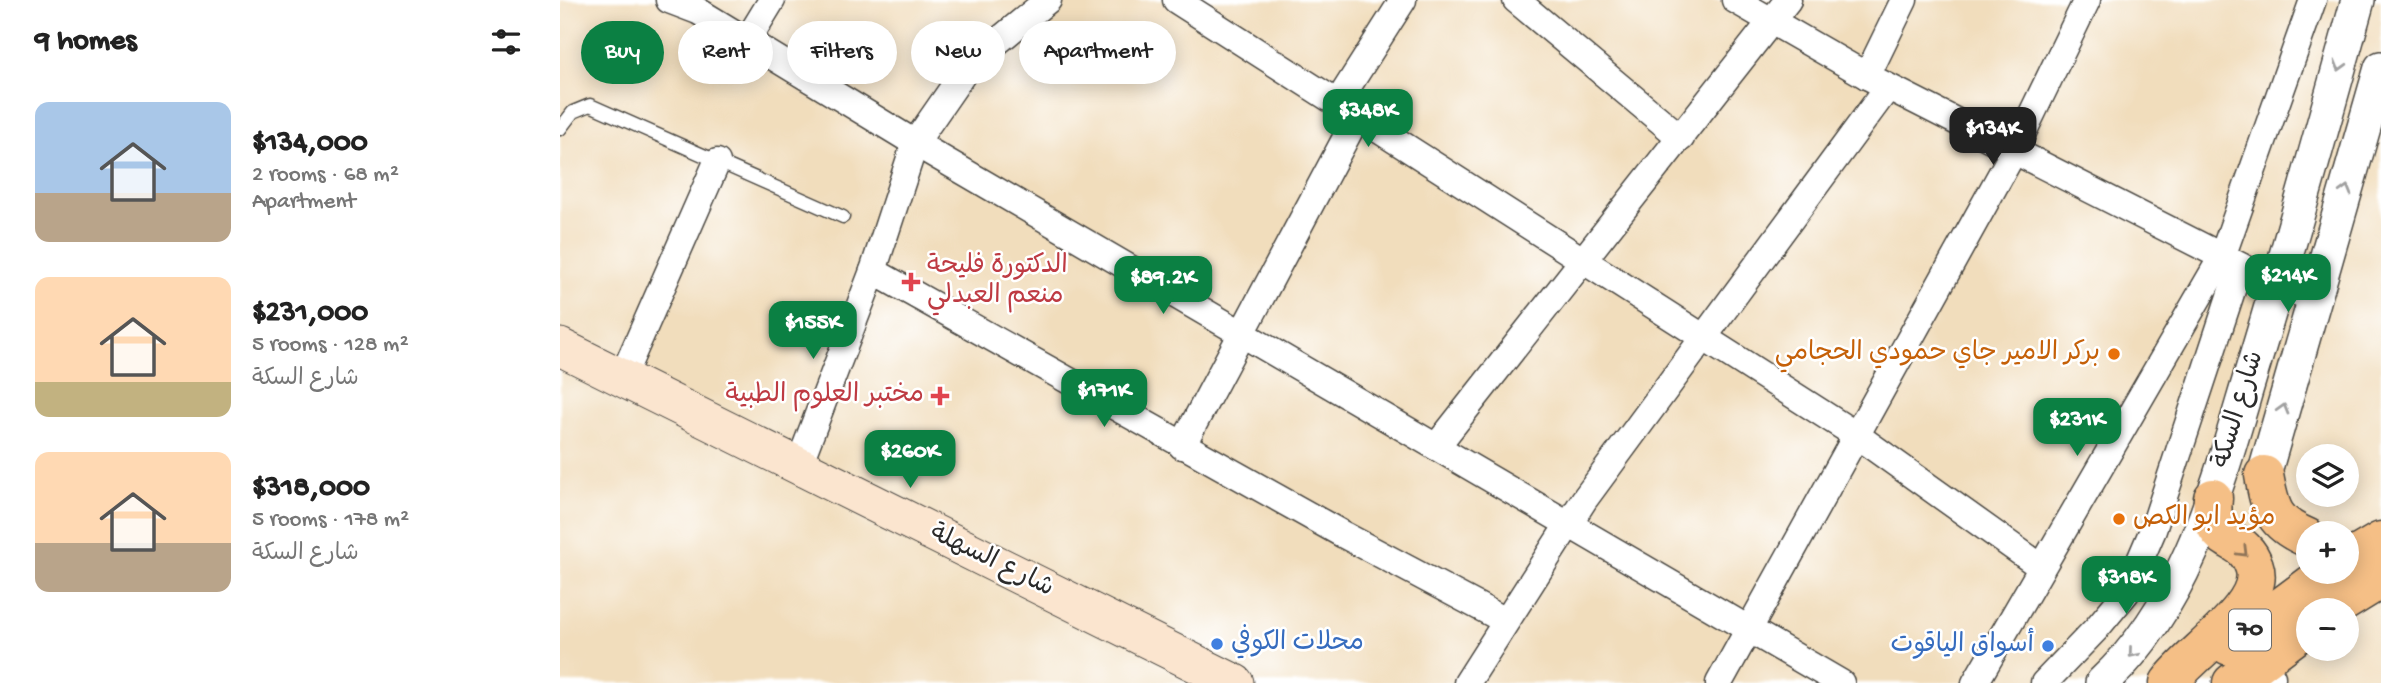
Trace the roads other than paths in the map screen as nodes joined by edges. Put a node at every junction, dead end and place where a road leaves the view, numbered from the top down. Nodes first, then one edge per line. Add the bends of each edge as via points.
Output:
1 (669, 0) edge
2 (772, 0) edge
3 (1048, 0) edge
4 (1176, 0) edge
5 (1403, 0) edge
6 (1516, 0) edge
7 (1735, 0) edge
8 (1788, 0) edge
9 (1904, 0) edge
10 (2087, 0) edge
11 (2314, 0) edge
12 (2358, 0) edge
13 (714, 21) edge
14 (759, 21) edge
15 (1773, 22) junction
16 (773, 57) edge
17 (2381, 68) edge
18 (1877, 81) junction
19 (1348, 109) junction
20 (560, 129) edge
21 (1681, 138) junction
22 (915, 143) junction
23 (2014, 151) junction
24 (717, 162) junction
25 (843, 217) dead end
26 (1585, 259) junction
27 (2231, 262) junction
28 (873, 271) junction
29 (2278, 285) junction
30 (2315, 299) junction
31 (1240, 333) junction
32 (1704, 336) junction
33 (560, 347) edge
34 (622, 378) junction
35 (1856, 435) junction
36 (1182, 446) junction
37 (1436, 447) junction
38 (798, 467) junction
39 (2264, 475) joint
40 (2213, 498) junction
41 (1569, 524) junction
42 (2296, 533) edge
43 (2367, 553) edge
44 (2041, 567) junction
45 (2312, 584) edge
46 (2381, 593) edge
47 (2338, 598) edge
48 (2359, 609) edge
49 (1506, 621) junction
50 (1749, 629) junction
51 (2296, 635) edge
52 (2296, 658) edge
53 (2270, 681) edge
54 (1235, 683) edge
55 (1467, 683) edge
56 (1719, 683) edge
57 (1841, 683) edge
58 (1975, 683) edge
59 (2044, 683) edge
60 (2102, 683) edge
61 (2169, 683) edge
62 (2180, 683) edge
63 (2231, 683) edge

1 - 13 street
2 - 14 street
3 - 22 street via 969,65
4 - 19 street
5 - 19 street
6 - 21 street
7 - 15 street
8 - 15 street
9 - 18 street
10 - 23 street
11 - 27 street
12 -> 29 street, شارع السكة
15 - 18 street
15 - 21 street
16 - 22 street
30 -> 17 street, شارع السكة
18 - 23 street
18 - 32 street
19 - 26 street
19 - 31 street
20 - 24 lane via 573,112 590,105
21 - 26 street
22 - 28 street
22 - 31 street
23 - 27 street
23 - 35 street
24 - 25 lane
24 - 34 street
26 - 32 street
26 - 37 street
27 - 29 street
27 - 44 street
27 - 59 street via 2153,530 2126,593
28 - 36 street
28 - 38 street
29 - 30 street
29 - 40 street, شارع السكة
39 -> 30 street, شارع السكة
31 - 36 street
31 - 37 street
32 - 35 street
32 - 41 street
33 - 34 main road, شارع السهلة
34 - 38 main road, شارع السهلة
35 - 44 street
35 - 50 street
36 - 49 street
37 - 41 street
38 - 54 main road, شارع السهلة
39 - 42 highway via 2270,507
40 -> 60 street, شارع السكة via 2181,574 2144,640
40 -> 61 highway via 2214,525 2245,550 2254,564 2255,589 2240,613 2182,665
41 - 49 street
41 - 50 street
43 - 47 highway
44 - 58 street
45 - 62 highway, 70
46 - 48 highway
49 - 55 street
50 - 56 street
50 - 57 street
51 - 63 highway, 70
52 - 53 highway

